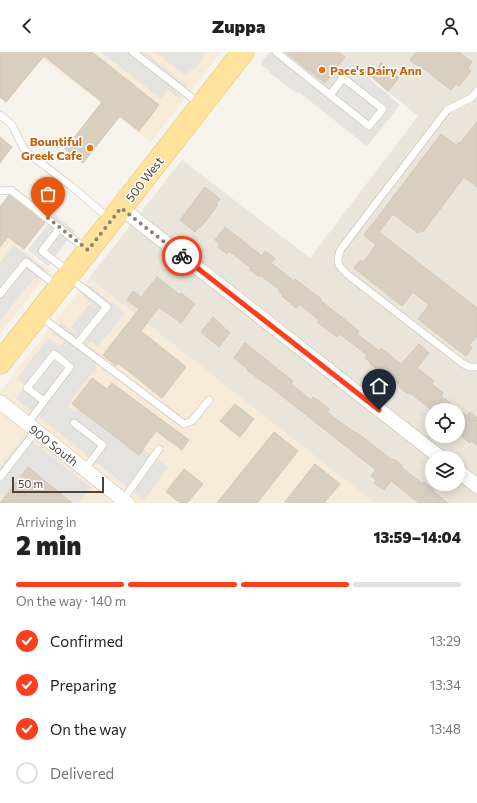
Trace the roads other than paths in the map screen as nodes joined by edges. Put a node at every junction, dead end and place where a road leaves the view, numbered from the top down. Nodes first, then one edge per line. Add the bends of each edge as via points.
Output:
1 (133, 52) edge
2 (244, 52) edge
3 (276, 52) edge
4 (477, 90) edge
5 (330, 95) junction
6 (202, 106) junction
7 (0, 115) edge
8 (0, 191) edge
9 (116, 214) junction
10 (60, 228) junction
11 (88, 250) junction
12 (66, 279) junction
13 (0, 294) edge
14 (38, 314) junction
15 (77, 344) junction
16 (3, 354) edge
17 (477, 367) edge
18 (209, 400) dead end
19 (44, 401) junction
20 (0, 402) edge
21 (74, 423) dead end
22 (32, 427) junction
23 (160, 449) dead end
24 (432, 451) edge
25 (85, 470) junction
26 (0, 477) edge
27 (465, 477) edge
28 (477, 486) edge
29 (125, 501) edge

1 - 6 lane
2 - 6 main road, 500 West
3 - 5 lane
4 - 17 lane via 471,98 447,110 342,249 338,259 338,264 348,275 462,363 469,367
5 - 5 lane via 369,126 383,109 343,78
6 - 9 main road, 500 West
7 - 9 lane via 12,125 29,154 71,186
8 - 10 lane via 11,190
9 - 11 main road, 500 West
9 - 24 street
10 - 11 lane
10 - 12 lane via 42,251
11 - 12 main road, 500 West
12 - 13 lane via 26,262
12 - 14 main road, 500 West
12 - 15 lane via 107,307
14 - 15 lane
14 - 16 main road, 500 West
15 - 18 lane via 184,424 192,422
19 - 19 lane via 27,388 54,354 70,367
19 - 22 lane
20 - 22 street, 900 South
21 - 25 lane via 103,445
22 - 25 street, 900 South
22 - 26 lane
23 - 29 lane
25 - 29 street, 900 South
27 - 28 street

